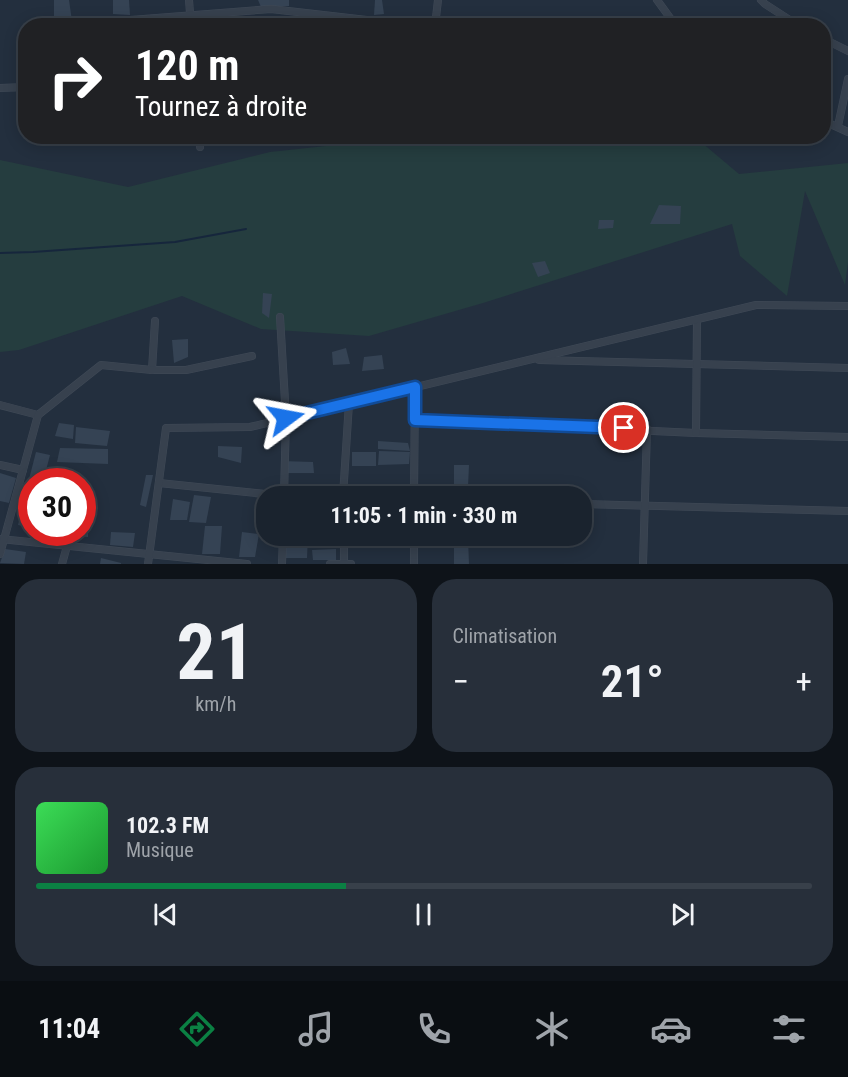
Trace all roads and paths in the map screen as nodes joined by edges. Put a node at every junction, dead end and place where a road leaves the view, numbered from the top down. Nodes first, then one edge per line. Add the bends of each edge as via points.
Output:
1 (189, 0) edge
2 (438, 0) edge
3 (657, 0) edge
4 (761, 0) edge
5 (190, 15) junction
6 (153, 18) edge
7 (190, 18) edge
8 (349, 18) edge
9 (436, 18) edge
10 (670, 18) edge
11 (787, 18) edge
12 (831, 42) edge
13 (848, 51) edge
14 (848, 79) edge
15 (18, 87) edge
16 (0, 88) edge
17 (831, 124) edge
18 (838, 126) junction
19 (848, 132) edge
20 (200, 144) edge
21 (200, 147) dead end
22 (848, 306) edge
23 (280, 317) dead end
24 (697, 320) junction
25 (155, 321) dead end
26 (252, 356) dead end
27 (527, 360) junction
28 (696, 364) junction
29 (848, 368) edge
30 (152, 370) junction
31 (415, 387) junction
32 (349, 403) junction
33 (0, 405) edge
34 (38, 415) junction
35 (286, 418) junction
36 (415, 420) junction
37 (647, 429) junction
38 (696, 433) junction
39 (848, 438) edge
40 (0, 465) edge
41 (24, 468) edge
42 (18, 469) edge
43 (159, 483) junction
44 (18, 486) edge
45 (284, 486) edge
46 (344, 486) edge
47 (414, 486) edge
48 (256, 493) edge
49 (592, 504) edge
50 (645, 506) junction
51 (848, 511) edge
52 (2, 539) edge
53 (18, 541) edge
54 (66, 546) joint
55 (283, 546) edge
56 (345, 546) edge
57 (414, 546) edge
58 (0, 554) edge
59 (150, 555) junction
60 (62, 564) edge
61 (148, 564) edge
62 (247, 564) edge
63 (282, 564) edge
64 (330, 564) edge
65 (347, 564) edge
66 (414, 564) edge
67 (643, 564) edge

1 - 5 street
2 - 9 street
3 - 10 street
4 - 11 street
5 - 6 street
5 - 7 street
5 - 8 street via 271,9
12 - 13 street
14 - 18 street
15 - 16 street
17 - 18 street
18 - 19 street
20 - 21 street
22 - 24 street via 756,305
23 - 35 street
24 - 27 street
24 - 28 street
25 - 30 street
26 - 30 street via 186,370
27 - 28 street
27 - 31 street
28 - 29 street
28 - 38 street
30 - 34 street via 101,365
31 - 32 street
31 - 36 street
32 - 35 street
32 - 46 street
33 - 34 street
34 - 41 street
35 - 43 street via 250,427 166,428
35 - 45 street
36 - 37 street
36 - 47 street
37 - 38 street
37 - 50 street
38 - 39 street
40 - 42 street
43 - 48 street
43 - 59 street
44 - 52 street
49 - 50 street
50 - 51 street
50 - 67 street
52 - 53 street
52 - 58 street
54 - 59 street
54 - 60 street
55 - 63 street
56 - 65 street
57 - 66 street
59 - 61 street
59 - 62 street
64 - 65 street

